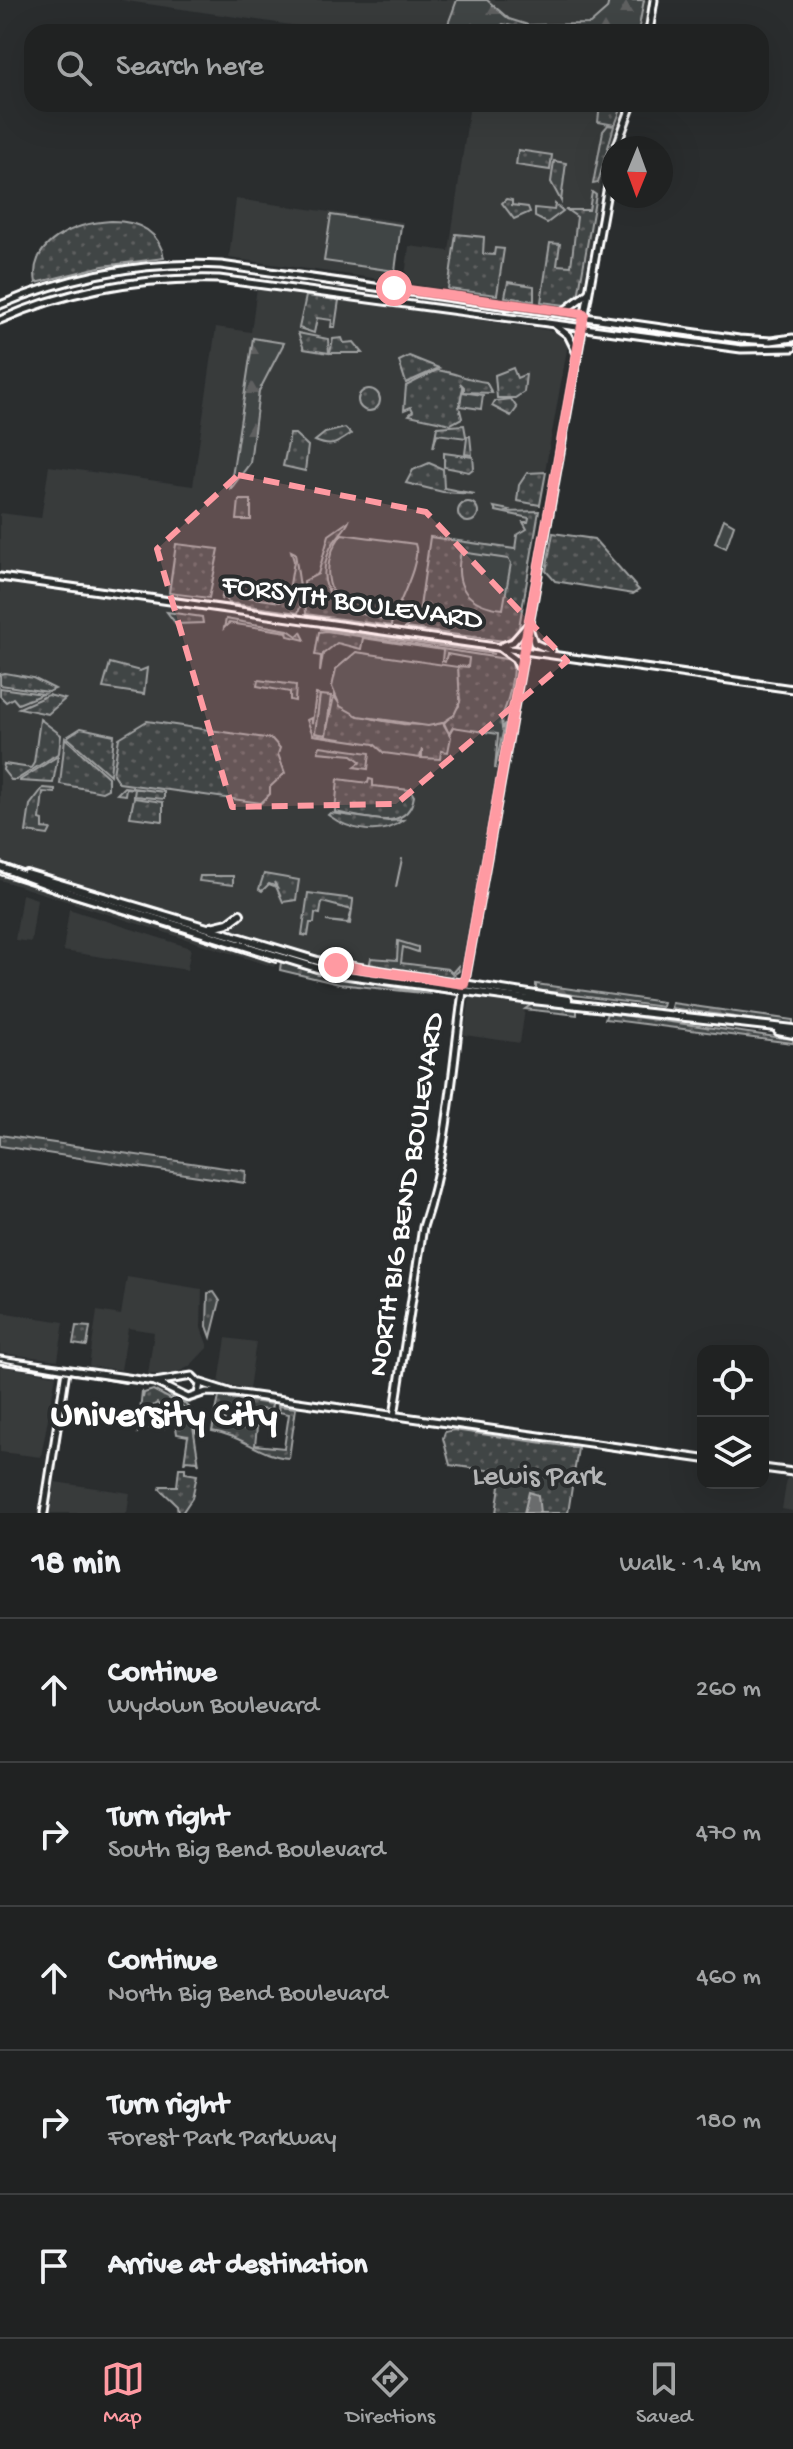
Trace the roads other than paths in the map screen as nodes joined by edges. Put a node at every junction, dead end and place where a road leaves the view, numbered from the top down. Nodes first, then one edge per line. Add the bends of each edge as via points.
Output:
1 (654, 0) edge
2 (650, 24) edge
3 (629, 112) edge
4 (620, 136) edge
5 (604, 208) edge
6 (588, 292) junction
7 (0, 305) edge
8 (563, 311) junction
9 (584, 314) junction
10 (0, 320) edge
11 (554, 324) junction
12 (582, 328) junction
13 (793, 338) edge
14 (793, 348) edge
15 (577, 352) junction
16 (0, 577) edge
17 (529, 624) junction
18 (498, 647) junction
19 (524, 651) junction
20 (569, 656) junction
21 (521, 670) junction
22 (793, 689) edge
23 (0, 867) edge
24 (240, 914) dead end
25 (210, 927) junction
26 (464, 988) junction
27 (793, 1032) edge
28 (0, 1360) edge
29 (66, 1370) junction
30 (181, 1379) junction
31 (155, 1382) junction
32 (199, 1382) junction
33 (180, 1393) junction
34 (234, 1393) junction
35 (197, 1394) junction
36 (394, 1416) junction
37 (697, 1458) edge
38 (769, 1469) edge
39 (793, 1472) edge
40 (44, 1513) edge

1 - 2 main road
3 - 4 main road
5 - 6 main road, NORTH BIG BEND BOULEVARD
6 - 8 main road
6 - 9 main road, NORTH BIG BEND BOULEVARD
7 - 8 main road via 71,279 168,263 247,267
8 - 9 main road
9 - 12 main road, NORTH BIG BEND BOULEVARD
9 - 13 main road via 739,339
10 - 11 main road via 92,289 194,278
11 - 12 main road
11 - 15 main road
12 - 14 main road via 755,351
12 - 15 main road, NORTH BIG BEND BOULEVARD
15 - 17 main road, NORTH BIG BEND BOULEVARD
16 - 18 main road, FORSYTH BOULEVARD
17 - 18 main road via 513,642
17 - 19 main road, NORTH BIG BEND BOULEVARD
17 - 20 main road via 538,647
18 - 19 main road, FORSYTH BOULEVARD
18 - 21 main road
19 - 20 main road, FORSYTH BOULEVARD
19 - 21 main road, NORTH BIG BEND BOULEVARD
20 - 22 main road, FORSYTH BOULEVARD
21 - 26 main road, NORTH BIG BEND BOULEVARD
23 - 25 main road
23 - 26 main road via 310,967
24 - 25 main road
25 - 26 main road via 321,962
26 - 27 main road
26 - 36 main road, NORTH BIG BEND BOULEVARD
28 - 29 main road
29 - 31 main road
29 - 40 main road
30 - 31 main road
30 - 32 main road via 192,1376
30 - 33 main road
31 - 33 main road
32 - 34 main road
32 - 35 main road
33 - 35 main road via 188,1398
34 - 35 main road
34 - 36 main road
36 - 37 main road
38 - 39 main road

